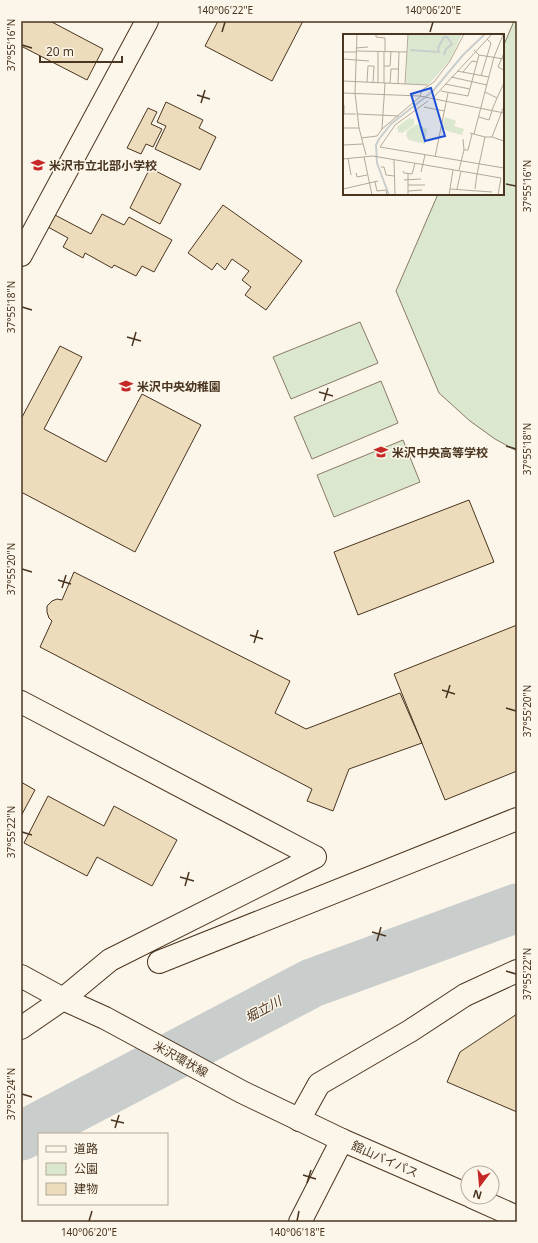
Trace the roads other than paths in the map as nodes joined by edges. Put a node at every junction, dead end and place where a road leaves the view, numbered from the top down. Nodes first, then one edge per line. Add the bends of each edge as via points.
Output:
1 (147, 21) edge
2 (21, 255) edge
3 (21, 702) edge
4 (517, 819) edge
5 (159, 962) dead end
6 (517, 972) edge
7 (21, 976) edge
8 (63, 999) junction
9 (21, 1028) edge
10 (299, 1120) junction
11 (342, 1140) junction
12 (460, 1192) edge
13 (490, 1205) edge
14 (517, 1217) edge
15 (300, 1222) edge

1 - 2 main road
3 - 8 main road via 315,857 110,960
4 - 5 main road
6 - 10 main road via 465,995 320,1084
7 - 8 main road, 米沢環状線
8 - 9 main road
8 - 10 main road, 米沢環状線 via 105,1018
10 - 11 main road, 米沢環状線
11 - 12 main road, 舘山バイパス
11 - 15 main road, 舘山バイパス
13 - 14 main road

